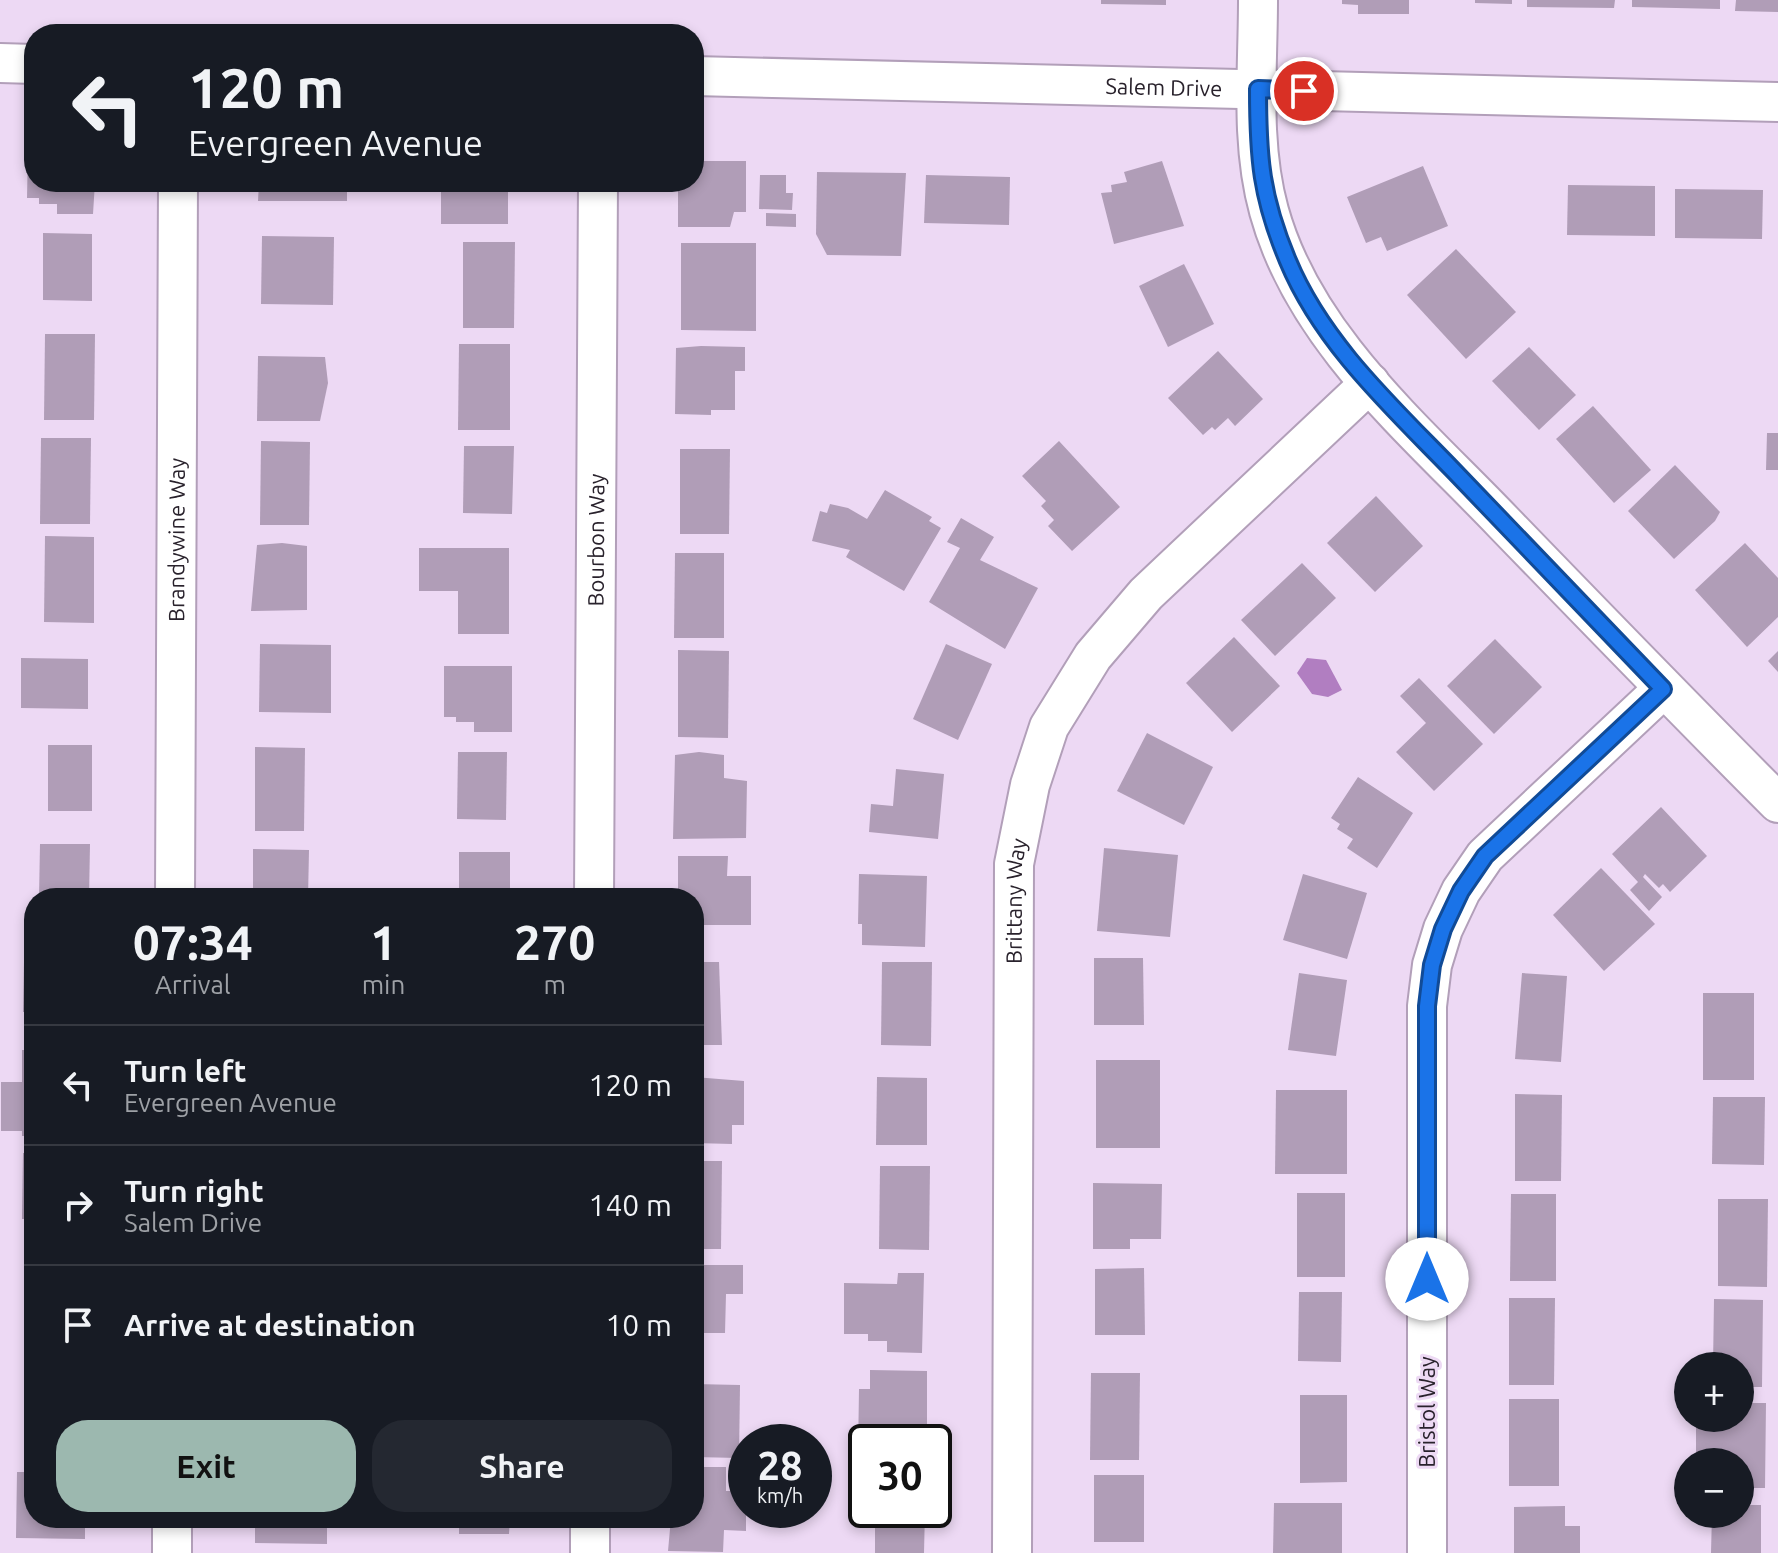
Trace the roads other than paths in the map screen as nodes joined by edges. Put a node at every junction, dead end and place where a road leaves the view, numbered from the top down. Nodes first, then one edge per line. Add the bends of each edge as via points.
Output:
1 (1258, 0) edge
2 (0, 63) edge
3 (24, 64) edge
4 (704, 76) edge
5 (1258, 89) junction
6 (1778, 102) edge
7 (178, 192) edge
8 (598, 192) edge
9 (1370, 383) junction
10 (1663, 689) junction
11 (1778, 803) edge
12 (175, 888) edge
13 (594, 888) edge
14 (172, 1528) edge
15 (590, 1528) edge
16 (172, 1553) edge
17 (590, 1553) edge
18 (1012, 1553) edge
19 (1427, 1553) edge

1 - 5 street
2 - 3 street
4 - 5 street, Salem Drive
5 - 6 street, Salem Drive
5 - 9 street via 1258,162 1269,213 1315,311
7 - 12 street, Brandywine Way
8 - 13 street, Bourbon Way
9 - 10 street
9 - 18 street, Brittany Way via 1146,594 1093,656 1049,727 1030,785 1014,864
10 - 11 street
10 - 19 street, Bristol Way via 1485,856 1461,891 1432,965 1427,1006
14 - 16 street
15 - 17 street

